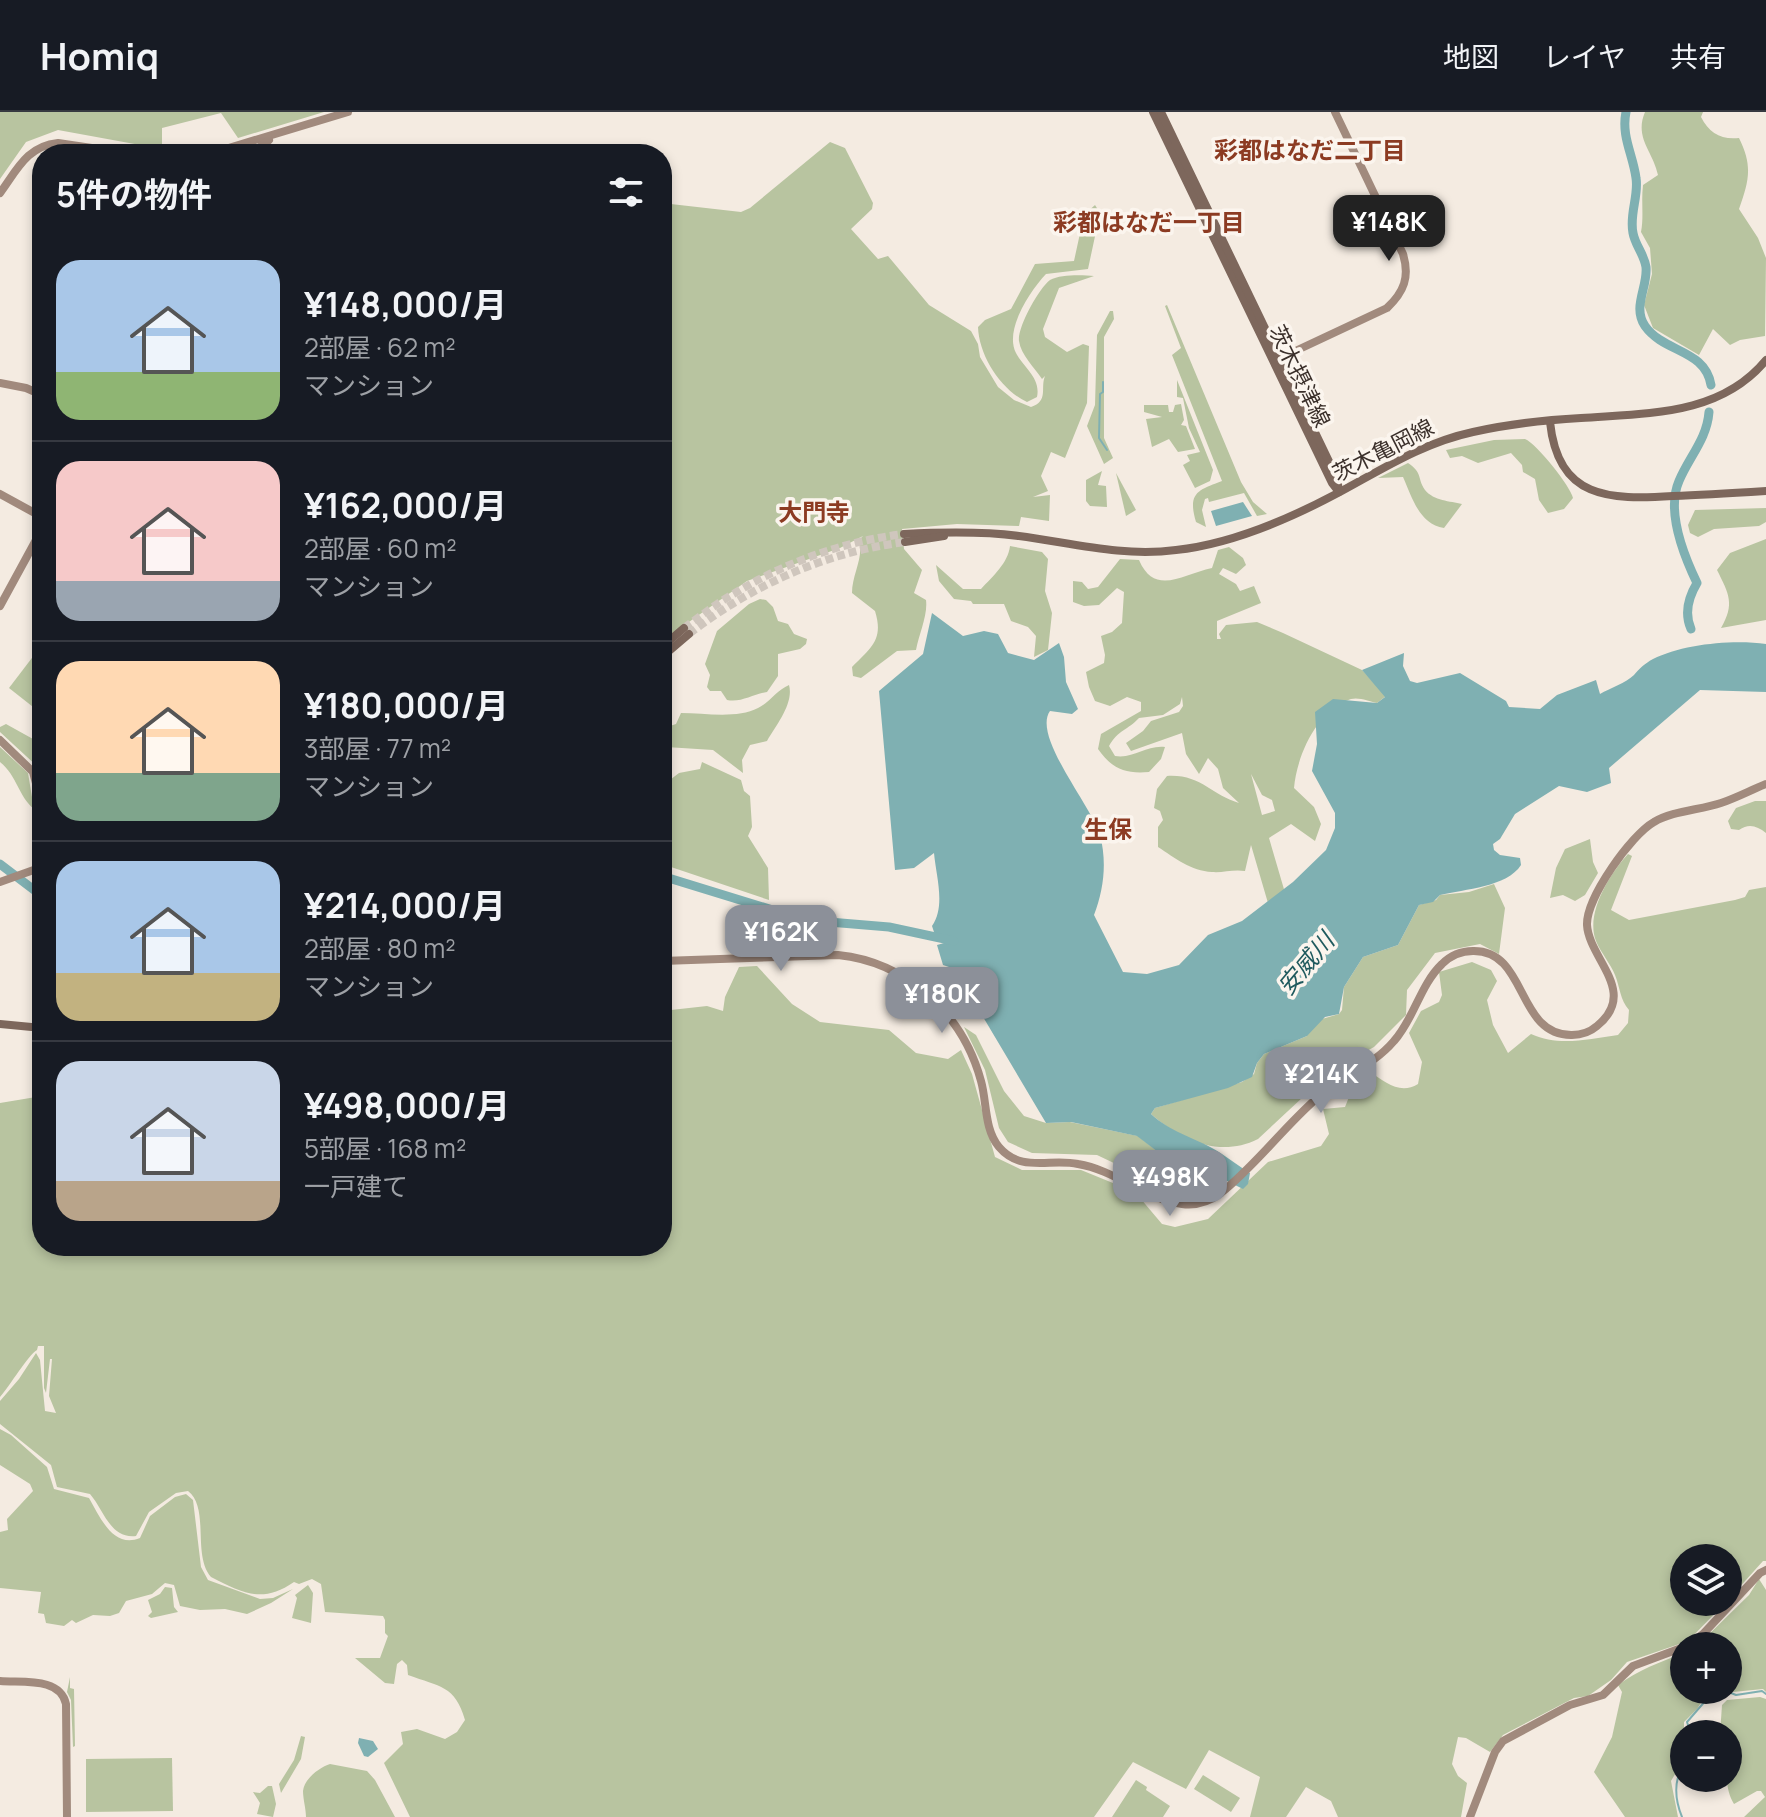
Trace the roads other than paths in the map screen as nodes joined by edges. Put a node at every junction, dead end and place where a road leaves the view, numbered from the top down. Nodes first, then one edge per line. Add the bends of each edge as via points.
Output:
1 (348, 112) edge
2 (1153, 112) edge
3 (1161, 112) edge
4 (1335, 112) edge
5 (276, 135) junction
6 (245, 144) edge
7 (264, 144) edge
8 (32, 152) edge
9 (0, 193) edge
10 (1277, 360) junction
11 (1766, 360) edge
12 (0, 383) edge
13 (32, 392) edge
14 (1550, 422) junction
15 (1766, 491) edge
16 (1339, 492) junction
17 (0, 494) edge
18 (32, 512) edge
19 (905, 538) tunnel mouth
20 (32, 547) edge
21 (0, 606) edge
22 (672, 640) edge
23 (672, 646) edge
24 (0, 740) edge
25 (32, 771) edge
26 (1766, 784) edge
27 (32, 870) edge
28 (1, 881) edge
29 (672, 961) edge
30 (0, 1024) edge
31 (32, 1027) edge
32 (1766, 1570) edge
33 (1705, 1632) edge
34 (1670, 1653) edge
35 (0, 1681) edge
36 (67, 1817) edge
37 (1470, 1817) edge

1 - 5 street
2 - 10 main road, 茨木摂津線
3 - 10 main road, 茨木摂津線
4 - 10 street via 1403,254 1405,285 1387,308
5 - 6 street
5 - 7 street
8 - 9 street
10 - 16 main road, 茨木摂津線 via 1337,478
11 - 14 main road via 1733,389 1705,403
12 - 13 street
14 - 15 main road via 1559,460 1594,492 1617,498
14 - 16 main road, 茨木亀岡線 via 1448,438
16 - 19 main road, 茨木亀岡線 via 1254,530 1175,550 1117,551 980,532
17 - 18 street
20 - 21 street
22 - 23 main road via 686,631
24 - 25 street
26 - 29 street via 1657,820 1637,836 1588,910 1590,937 1609,972 1613,993 1605,1019 1587,1033 1559,1034 1541,1025 1506,965 1480,951 1459,953 1435,972 1397,1038 1378,1058 1322,1093 1222,1192 1202,1203 1179,1203 1082,1164 1018,1161 1002,1150 959,1030 938,1003 876,962 838,955
27 - 28 street
30 - 31 main road
32 - 33 street
34 - 37 street via 1633,1666 1603,1695 1570,1705 1503,1741
35 - 36 street via 50,1685 64,1696

